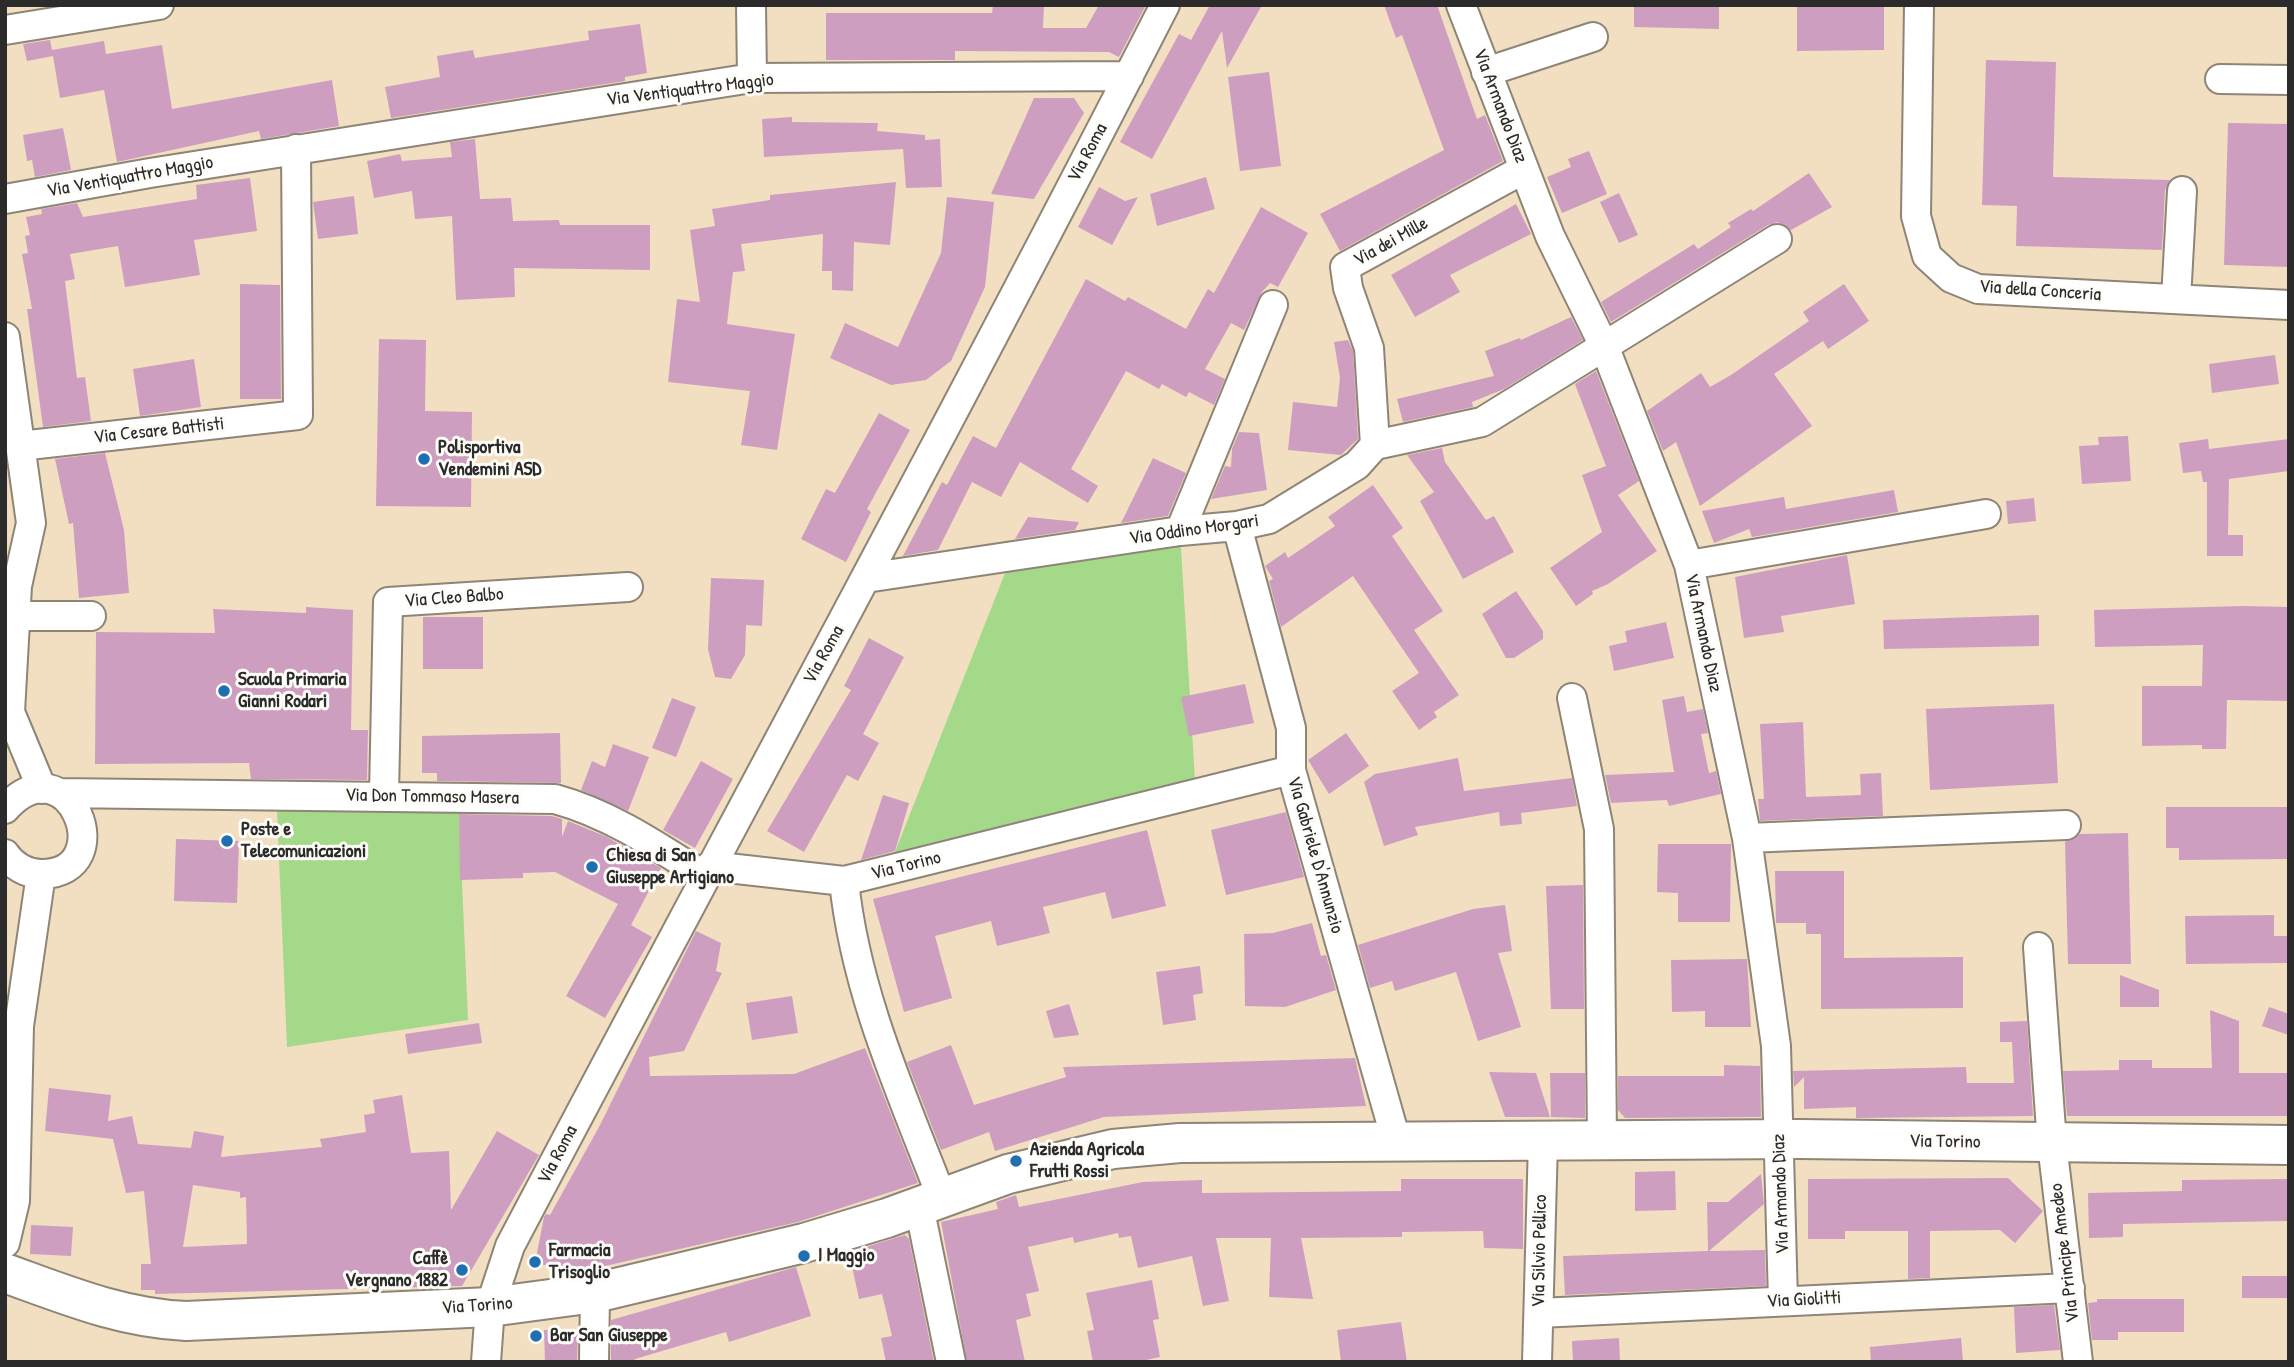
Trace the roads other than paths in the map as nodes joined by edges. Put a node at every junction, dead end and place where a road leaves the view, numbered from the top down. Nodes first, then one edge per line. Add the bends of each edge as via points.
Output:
1 (751, 5) edge
2 (1165, 5) edge
3 (1461, 5) edge
4 (1919, 5) edge
5 (159, 6) edge
6 (5, 30) edge
7 (1593, 37) dead end
8 (1486, 72) junction
9 (1129, 76) junction
10 (752, 78) junction
11 (2220, 79) dead end
12 (2289, 80) edge
13 (296, 149) junction
14 (1524, 169) junction
15 (2182, 191) dead end
16 (5, 199) edge
17 (1777, 239) dead end
18 (2176, 299) junction
19 (1273, 305) dead end
20 (2289, 305) edge
21 (5, 337) edge
22 (1605, 348) junction
23 (1375, 445) junction
24 (20, 446) junction
25 (1986, 514) dead end
26 (1237, 526) junction
27 (1180, 531) junction
28 (1689, 565) junction
29 (866, 578) junction
30 (628, 587) dead end
31 (15, 616) junction
32 (91, 616) dead end
33 (1572, 698) dead end
34 (1291, 771) junction
35 (50, 791) junction
36 (140, 793) junction
37 (384, 795) junction
38 (5, 809) edge
39 (2066, 825) dead end
40 (84, 831) junction
41 (1747, 838) junction
42 (5, 854) edge
43 (707, 871) junction
44 (41, 874) junction
45 (844, 881) junction
46 (2038, 947) dead end
47 (1396, 1140) junction
48 (1779, 1140) junction
49 (1543, 1141) junction
50 (1602, 1141) junction
51 (2052, 1144) junction
52 (2289, 1145) edge
53 (930, 1202) junction
54 (5, 1243) edge
55 (5, 1273) edge
56 (2070, 1288) junction
57 (595, 1293) junction
58 (1783, 1301) junction
59 (490, 1307) junction
60 (1539, 1313) junction
61 (486, 1362) edge
62 (593, 1362) edge
63 (951, 1362) edge
64 (1537, 1362) edge
65 (2078, 1362) edge

1 - 10 street
2 - 9 street, Via Roma
3 - 8 street, Via Armando Diaz
4 - 18 street, Via della Conceria via 1916,216 1927,256 1951,278 1978,289
5 - 6 street
7 - 8 street
8 - 14 street, Via Armando Diaz
9 - 10 street, Via Ventiquattro Maggio
9 - 29 street, Via Roma
10 - 13 street, Via Ventiquattro Maggio
11 - 12 street
13 - 16 street, Via Ventiquattro Maggio
13 - 24 street, Via Cesare Battisti via 298,415
14 - 22 street, Via Armando Diaz via 1550,236
14 - 23 street, Via dei Mille via 1345,267 1369,348
15 - 18 street
17 - 22 street
18 - 20 street, Via della Conceria
19 - 27 street
21 - 24 street
22 - 23 street via 1482,422
22 - 28 street, Via Armando Diaz
23 - 26 street, Via Oddino Morgari via 1357,465 1269,519
24 - 31 street via 32,523
25 - 28 street
26 - 27 street, Via Oddino Morgari
26 - 34 street, Via Gabriele D'Annunzio via 1291,727
27 - 29 street, Via Oddino Morgari
28 - 41 street, Via Armando Diaz
29 - 43 street, Via Roma
30 - 37 street, Via Cleo Balbo via 388,602
31 - 32 street
31 - 35 street via 10,712
33 - 50 street via 1599,830
34 - 45 street, Via Torino
34 - 47 street, Via Gabriele D'Annunzio
35 - 36 street, Via Don Tommaso Masera
35 - 38 street via 27,792
35 - 40 street via 77,809
36 - 37 street, Via Don Tommaso Masera
36 - 40 street, Via Don Tommaso Masera via 102,811
37 - 43 street, Via Don Tommaso Masera via 555,799 589,808
39 - 41 street
40 - 44 street via 82,845 66,866
41 - 48 street, Via Armando Diaz via 1776,1046
42 - 44 street via 18,867
43 - 45 street
43 - 59 street, Via Roma via 510,1246
44 - 54 street via 19,1026 15,1201
45 - 53 street, Via Torino via 852,940
46 - 51 street, Via Principe Amedeo
47 - 49 main road, Via Torino
47 - 53 main road, Via Torino via 1180,1143 1113,1149 1008,1174
48 - 50 main road, Via Torino
48 - 51 main road, Via Torino
48 - 58 street, Via Armando Diaz
49 - 50 main road, Via Torino
49 - 60 street, Via Silvio Pellico
51 - 52 main road, Via Torino
51 - 56 street, Via Principe Amedeo
53 - 57 main road, Via Torino via 804,1243
53 - 63 street
55 - 59 main road, Via Torino via 110,1311 147,1319
56 - 58 street, Via Giolitti
56 - 65 street, Via Principe Amedeo
57 - 59 main road, Via Torino
57 - 62 street
58 - 60 street, Via Giolitti
59 - 61 street, Via Roma
60 - 64 street, Via Silvio Pellico

